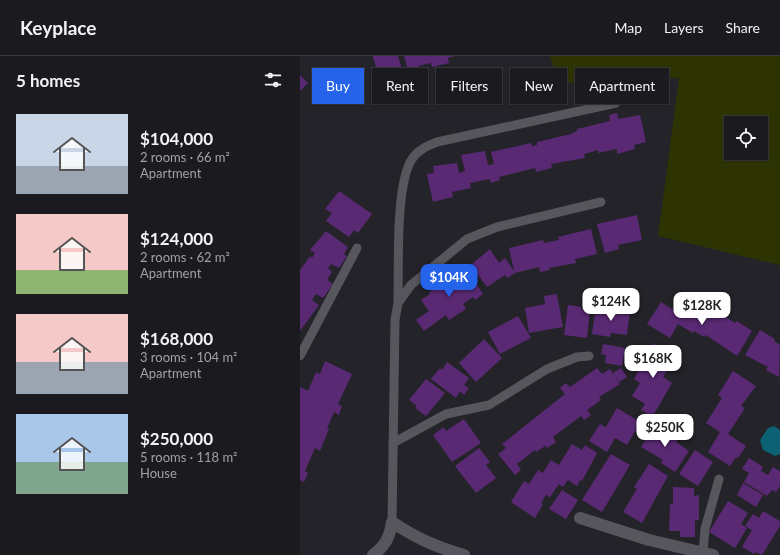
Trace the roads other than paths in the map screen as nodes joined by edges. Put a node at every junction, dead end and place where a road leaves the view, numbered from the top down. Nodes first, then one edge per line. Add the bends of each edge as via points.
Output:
1 (611, 104) edge
2 (600, 202) dead end
3 (357, 248) dead end
4 (398, 302) junction
5 (300, 356) edge
6 (589, 356) dead end
7 (393, 443) junction
8 (719, 479) dead end
9 (580, 518) dead end
10 (392, 522) junction
11 (708, 554) edge
12 (373, 555) edge
13 (464, 555) edge

1 - 4 lane via 437,142 422,149 413,157 403,179
2 - 4 lane via 477,234 456,247 411,284
3 - 5 lane
4 - 7 lane via 394,339
6 - 7 lane via 576,357 547,369 489,405 446,414
7 - 10 lane
8 - 11 lane via 705,529
9 - 11 street via 649,540
10 - 12 street via 390,535 382,548
10 - 13 street via 415,537

